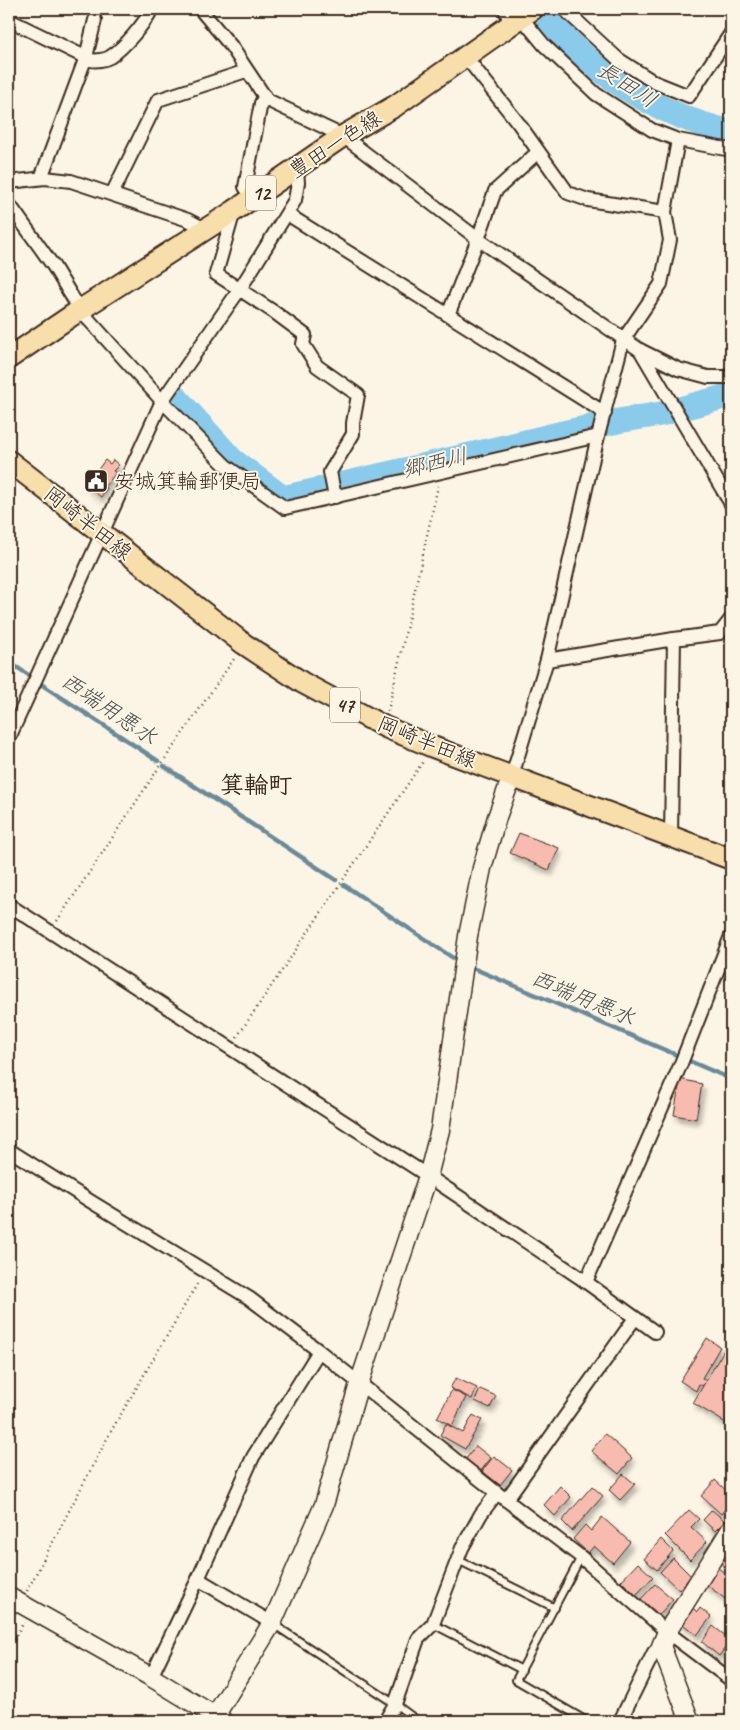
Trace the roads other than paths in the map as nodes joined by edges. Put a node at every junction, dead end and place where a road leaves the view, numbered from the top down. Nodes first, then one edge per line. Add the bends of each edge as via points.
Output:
1 (152, 9) edge
2 (200, 9) edge
3 (564, 9) edge
4 (517, 15) edge
5 (9, 20) edge
6 (95, 20) dead end
7 (731, 33) edge
8 (465, 56) junction
9 (86, 57) junction
10 (246, 71) junction
11 (265, 96) junction
12 (343, 136) junction
13 (678, 140) junction
14 (731, 150) edge
15 (538, 152) junction
16 (297, 168) junction
17 (41, 178) junction
18 (9, 182) edge
19 (112, 194) junction
20 (254, 198) junction
21 (9, 204) edge
22 (234, 212) junction
23 (665, 212) junction
24 (287, 214) junction
25 (205, 229) junction
26 (478, 239) junction
27 (240, 289) junction
28 (80, 310) junction
29 (448, 315) junction
30 (623, 340) junction
31 (640, 350) junction
32 (9, 358) edge
33 (731, 377) edge
34 (162, 401) junction
35 (605, 413) junction
36 (598, 436) junction
37 (9, 461) edge
38 (335, 497) junction
39 (731, 504) edge
40 (102, 534) junction
41 (731, 619) edge
42 (674, 639) junction
43 (547, 660) junction
44 (9, 738) edge
45 (512, 776) junction
46 (671, 836) junction
47 (731, 859) edge
48 (9, 905) edge
49 (731, 936) edge
50 (9, 1150) edge
51 (428, 1176) junction
52 (586, 1282) junction
53 (635, 1318) junction
54 (655, 1332) dead end
55 (319, 1351) junction
56 (359, 1384) junction
57 (501, 1497) junction
58 (731, 1529) edge
59 (581, 1557) junction
60 (458, 1560) junction
61 (198, 1578) junction
62 (20, 1603) edge
63 (555, 1608) junction
64 (272, 1623) junction
65 (433, 1624) junction
66 (664, 1639) junction
67 (522, 1670) junction
68 (151, 1677) junction
69 (731, 1680) edge
70 (395, 1704) junction
71 (217, 1720) edge
72 (385, 1721) edge
73 (418, 1721) edge
74 (587, 1721) edge
75 (620, 1721) edge
76 (690, 1721) edge

1 - 9 street via 137,32 109,58 95,61
2 - 10 street via 231,46
3 - 7 street via 618,59 654,82 689,96
4 - 8 main road, 豊田一色線 / 12
4 - 13 street via 596,94 652,130
5 - 9 street
6 - 9 street
8 - 12 main road, 豊田一色線 / 12 via 395,106
8 - 15 street
9 - 17 street
10 - 11 street
10 - 19 street via 158,100
11 - 12 street via 267,100
11 - 20 street via 245,187
12 - 16 main road, 豊田一色線 / 12
12 - 26 street
13 - 14 street
13 - 23 street
15 - 23 street via 568,193 588,200
15 - 26 street via 495,191
16 - 20 main road, 豊田一色線 / 12
16 - 24 street via 295,200
17 - 18 street
17 - 19 street via 71,181
19 - 25 street
20 - 22 main road, 豊田一色線 / 12
21 - 28 street
22 - 25 main road, 豊田一色線 / 12
22 - 27 street via 216,274
23 - 30 street via 670,240 661,284
24 - 27 street
24 - 29 street
25 - 28 main road, 豊田一色線 / 12
26 - 29 street
26 - 30 street
27 - 34 street
27 - 38 street via 305,335 304,344 318,366 358,395 353,434 330,472
28 - 32 main road, 豊田一色線 / 12
28 - 34 street
29 - 35 street
30 - 31 street
30 - 35 street
31 - 33 street via 678,369 708,377
31 - 39 street
34 - 38 street via 226,466 285,508
34 - 40 street
35 - 36 street
36 - 38 street
36 - 43 street
37 - 40 main road, 岡崎半田線 / 47
40 - 44 street
40 - 45 main road, 岡崎半田線 / 47 via 244,644 303,682 385,727
41 - 42 street via 720,633
42 - 43 street
42 - 46 street
43 - 45 street
45 - 46 main road, 岡崎半田線 / 47
45 - 51 street via 497,817 470,926 440,1130
46 - 47 main road, 岡崎半田線 / 47
48 - 51 street
49 - 52 street via 680,1066
50 - 55 street via 248,1298
51 - 52 street
51 - 56 street
52 - 53 street
53 - 54 street
53 - 57 street
55 - 56 street
55 - 61 street via 253,1457
56 - 57 street
56 - 64 street via 324,1505
57 - 59 street
57 - 60 street via 481,1514
58 - 66 street
59 - 63 lane
59 - 66 street
60 - 63 lane
60 - 65 street
61 - 64 street
61 - 68 street
62 - 68 street
63 - 67 lane
64 - 70 lane
64 - 71 street
65 - 67 lane
65 - 70 street via 418,1639
66 - 69 street
66 - 75 street via 654,1652
66 - 76 street
67 - 74 lane via 516,1680
68 - 71 street
70 - 72 street
70 - 73 lane

